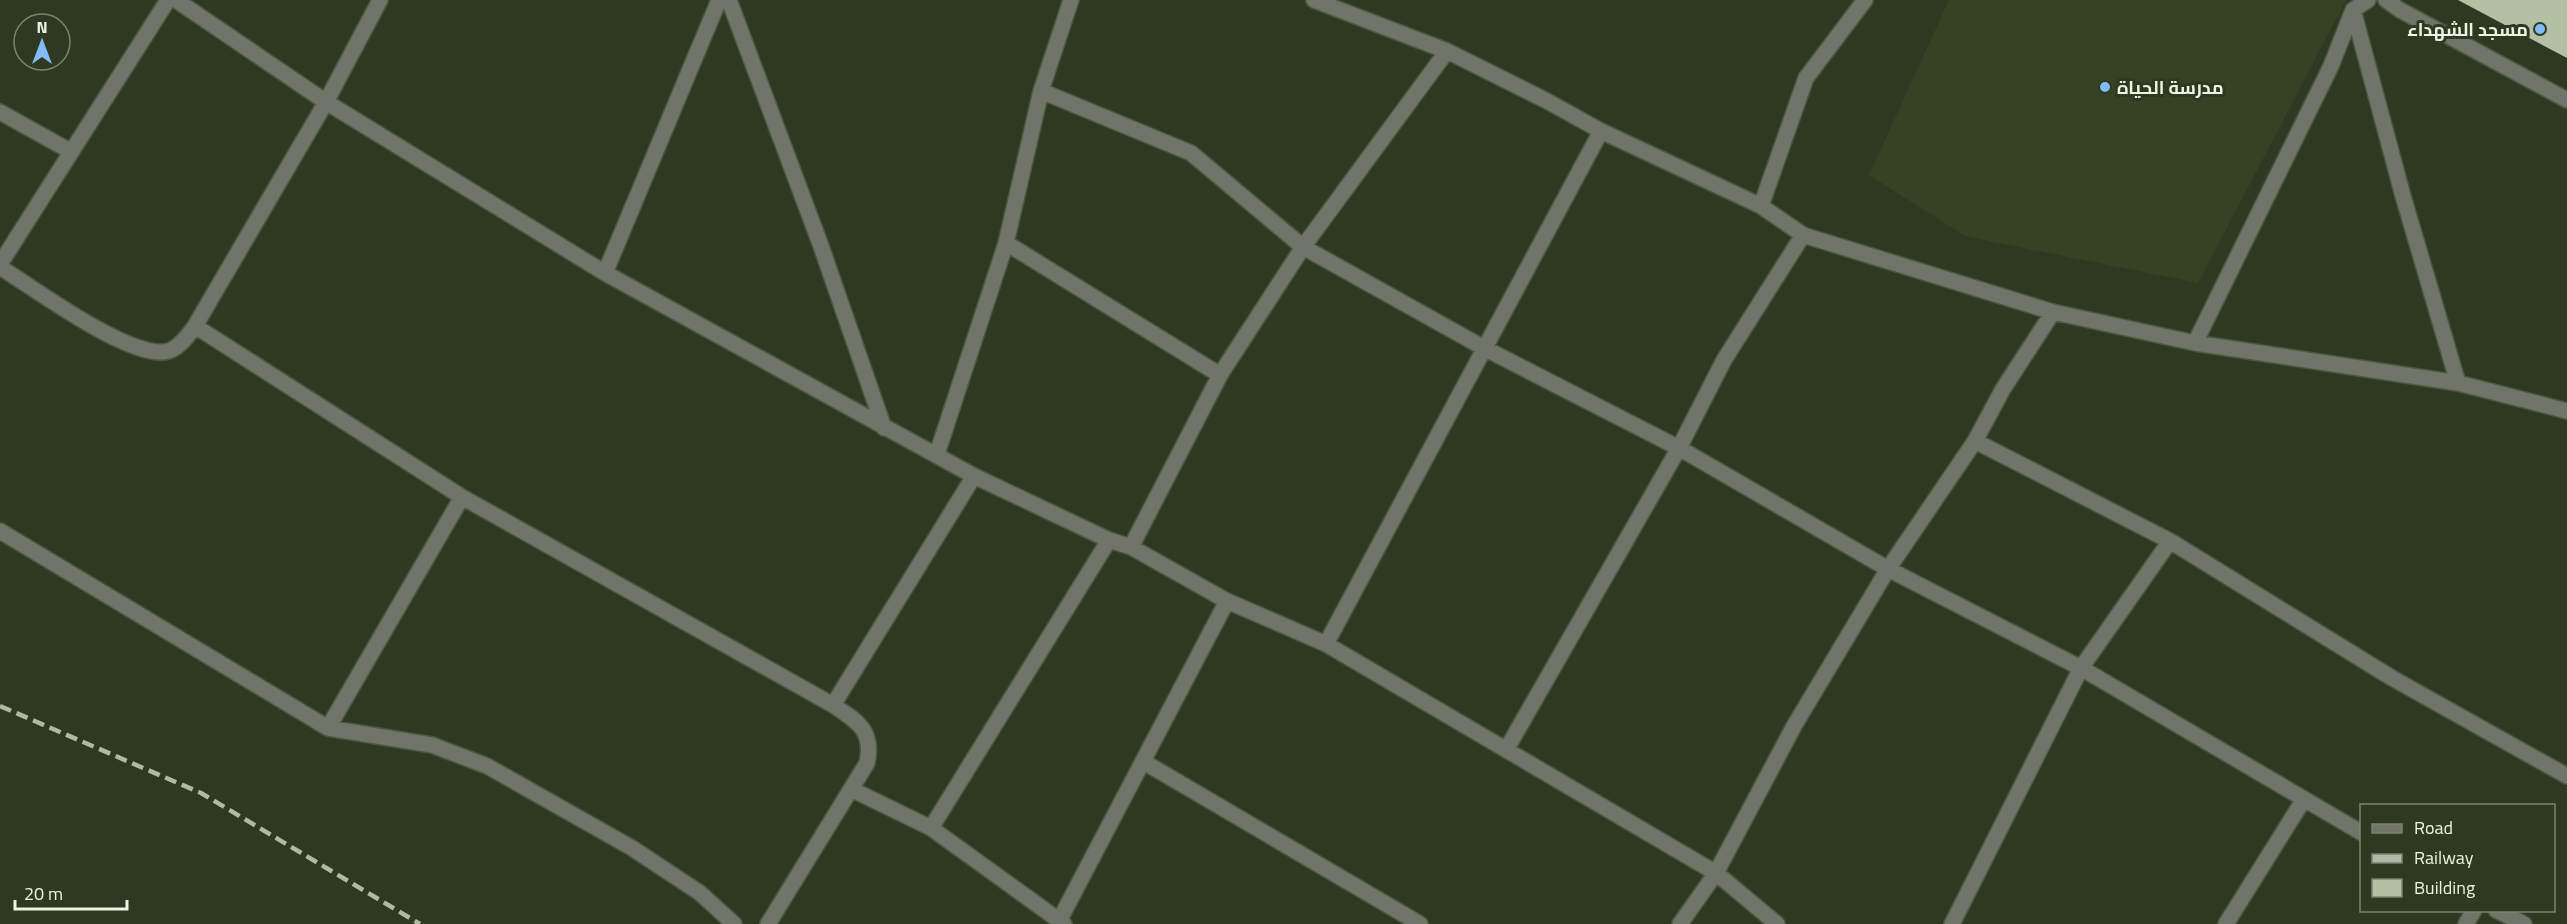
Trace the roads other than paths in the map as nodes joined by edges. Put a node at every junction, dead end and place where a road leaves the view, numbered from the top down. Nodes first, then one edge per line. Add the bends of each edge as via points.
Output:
1 (168, 0) edge
2 (176, 0) edge
3 (380, 0) edge
4 (719, 0) edge
5 (729, 0) edge
6 (1071, 0) edge
7 (1314, 0) edge
8 (1865, 0) edge
9 (2368, 0) edge
10 (2386, 0) edge
11 (2353, 10) junction
12 (1447, 51) junction
13 (1041, 91) junction
14 (2567, 99) edge
15 (326, 102) junction
16 (0, 112) edge
17 (1601, 131) junction
18 (70, 151) junction
19 (1761, 206) junction
20 (1803, 235) junction
21 (1006, 243) junction
22 (1303, 247) junction
23 (0, 266) edge
24 (605, 273) junction
25 (2053, 312) junction
26 (195, 326) junction
27 (2195, 343) junction
28 (1484, 348) junction
29 (1220, 375) junction
30 (2458, 383) junction
31 (2567, 411) edge
32 (884, 428) junction
33 (1975, 441) junction
34 (1679, 448) junction
35 (937, 454) junction
36 (974, 476) junction
37 (462, 497) junction
38 (0, 531) edge
39 (1109, 540) junction
40 (2169, 541) junction
41 (1131, 547) junction
42 (1888, 569) junction
43 (1227, 601) junction
44 (1326, 644) junction
45 (2081, 668) junction
46 (833, 705) junction
47 (328, 728) junction
48 (1506, 750) junction
49 (1144, 762) junction
50 (2567, 776) edge
51 (853, 790) junction
52 (2304, 799) junction
53 (931, 828) junction
54 (2360, 832) edge
55 (1716, 873) junction
56 (2500, 912) edge
57 (1061, 923) edge
58 (734, 924) edge
59 (768, 924) edge
60 (1420, 924) edge
61 (1680, 924) edge
62 (1777, 924) edge
63 (1952, 924) edge
64 (2226, 924) edge
65 (2524, 924) edge

1 - 18 street
2 - 15 street
3 - 15 street
4 - 24 street
5 - 32 street
6 - 13 street
7 - 12 street
8 - 19 street via 1806,78
9 - 11 street
10 - 14 street
11 - 27 street via 2331,66
11 - 30 street
12 - 17 street
12 - 22 street
13 - 21 street
13 - 22 street via 1191,153
15 - 24 street
15 - 26 street
16 - 18 street
17 - 19 street
17 - 28 street
18 - 23 street
19 - 20 street
20 - 25 street
20 - 34 street via 1724,360
21 - 29 street
21 - 35 street
22 - 28 street
22 - 29 street
23 - 26 street via 111,336 141,348 165,352 182,343
24 - 32 street
25 - 27 street
25 - 33 street
26 - 37 street
27 - 30 street
28 - 34 street
28 - 44 street
29 - 41 street
30 - 31 street
32 - 35 street
33 - 40 street
33 - 42 street
34 - 42 street
34 - 48 street
35 - 36 street
36 - 39 street
36 - 46 street
37 - 46 street
37 - 47 street
38 - 47 street
39 - 41 street
39 - 53 street
40 - 45 street
40 - 50 street via 2392,678
41 - 43 street
42 - 45 street
42 - 55 street via 1794,726
43 - 44 street
43 - 49 street
44 - 48 street
45 - 52 street
45 - 63 street
46 - 51 street via 861,726 868,738 867,763
47 - 58 street via 432,745 487,766 632,848 700,893
48 - 55 street
49 - 57 street
49 - 60 street
51 - 53 street
51 - 59 street
52 - 54 street
52 - 64 street
53 - 57 street
55 - 61 street
55 - 62 street
56 - 65 street

